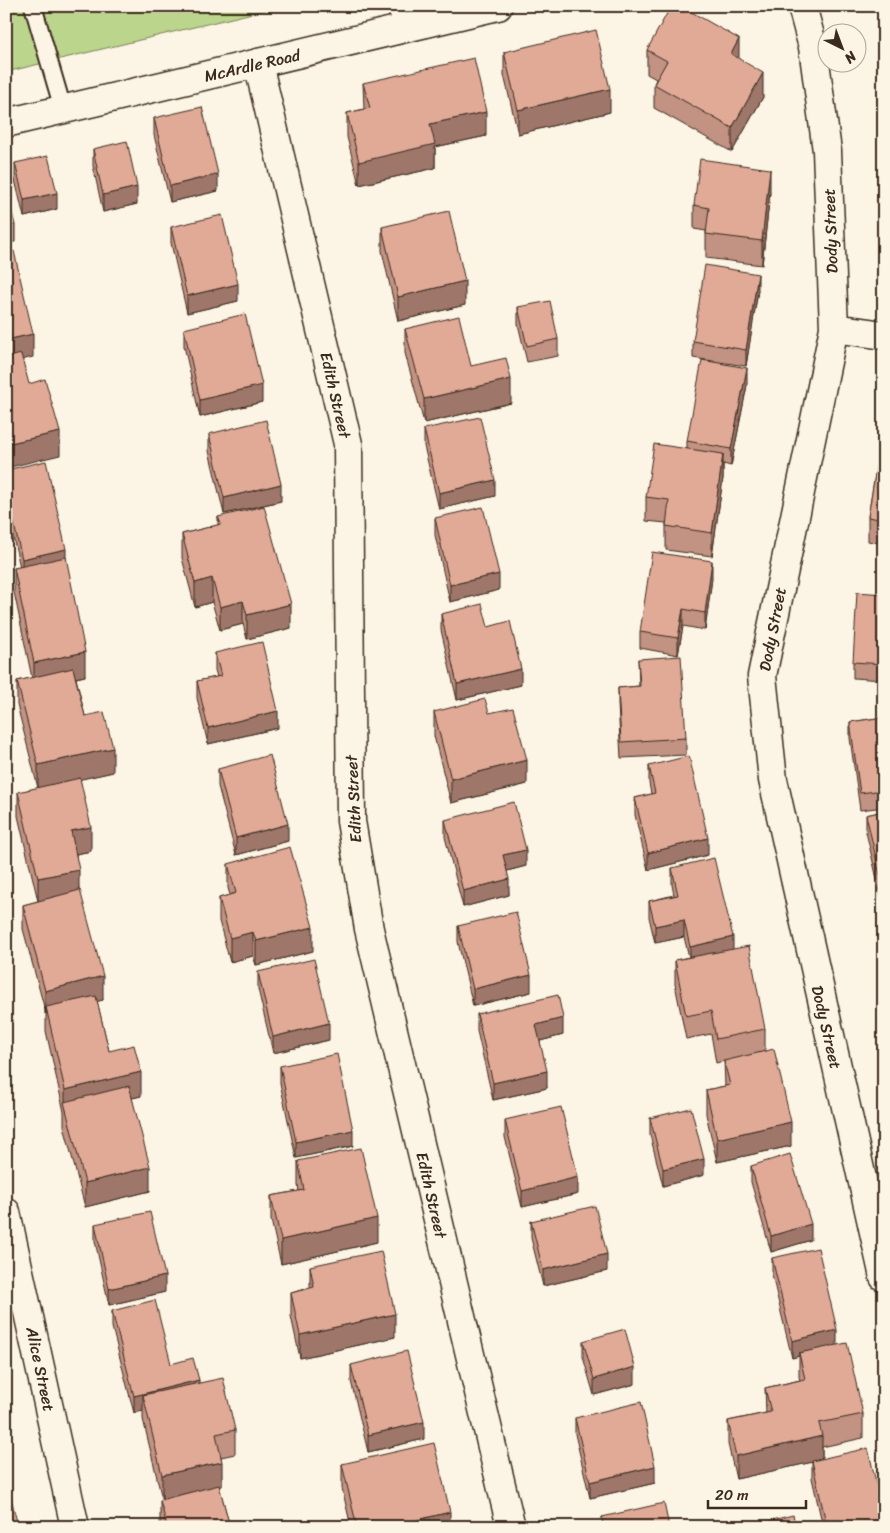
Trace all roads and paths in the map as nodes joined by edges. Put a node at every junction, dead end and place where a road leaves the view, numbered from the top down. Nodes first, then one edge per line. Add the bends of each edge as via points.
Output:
1 (33, 6) edge
2 (498, 6) edge
3 (802, 6) edge
4 (400, 17) edge
5 (258, 63) junction
6 (63, 110) junction
7 (6, 123) edge
8 (834, 328) junction
9 (884, 335) edge
10 (6, 1212) edge
11 (884, 1277) edge
12 (75, 1527) edge
13 (511, 1527) edge

1 - 6 lane
2 - 4 street, McArdle Road
3 - 8 street, Dody Street via 813,48 827,151
4 - 5 street, McArdle Road
5 - 6 street, McArdle Road
5 - 13 street, Edith Street via 348,444 351,821 369,929
6 - 7 street, McArdle Road
8 - 9 street
8 - 11 street, Dody Street via 762,676 773,780
10 - 12 street, Alice Street

